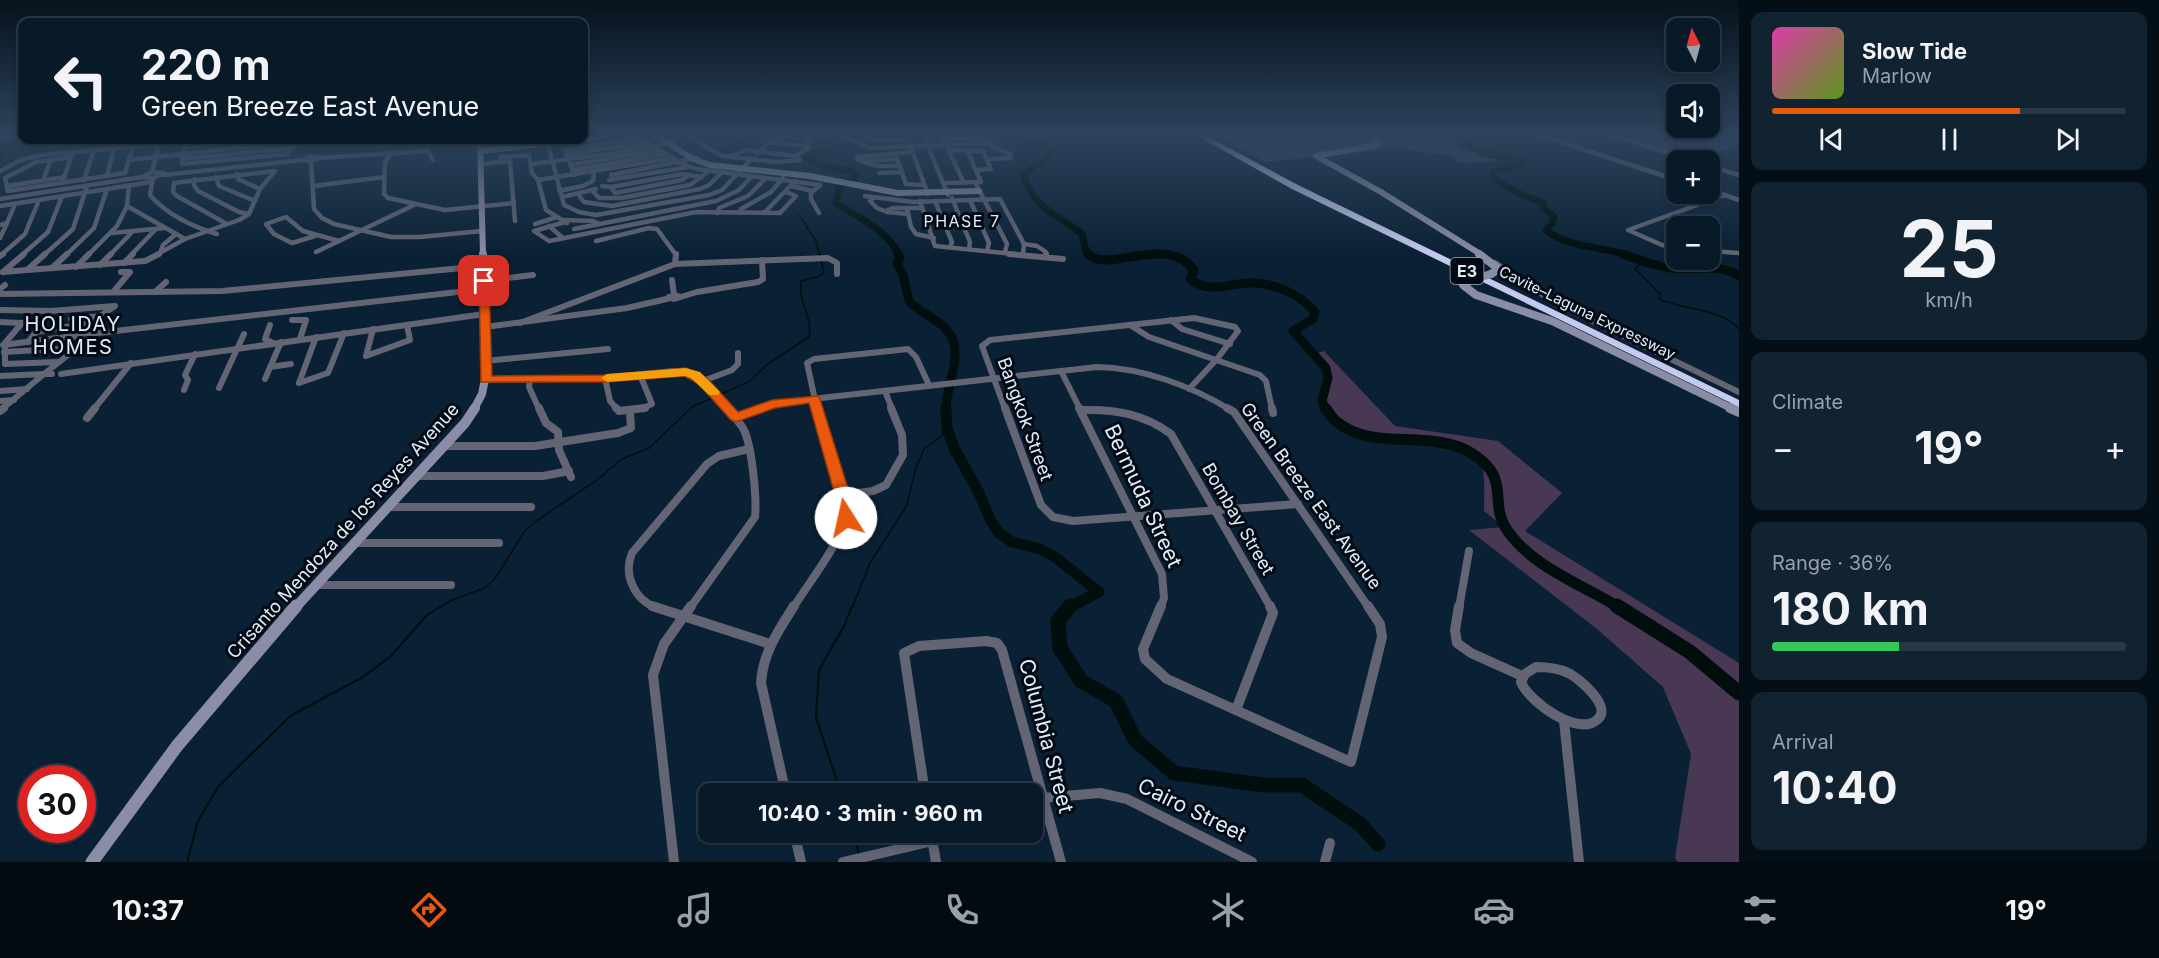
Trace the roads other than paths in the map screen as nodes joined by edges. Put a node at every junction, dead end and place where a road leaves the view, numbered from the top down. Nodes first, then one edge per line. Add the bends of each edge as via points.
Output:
1 (13, 174) edge
2 (23, 174) edge
3 (45, 174) edge
4 (88, 174) edge
5 (118, 174) edge
6 (153, 174) edge
7 (171, 174) edge
8 (244, 174) edge
9 (272, 174) edge
10 (312, 174) edge
11 (481, 174) edge
12 (511, 174) edge
13 (533, 174) edge
14 (558, 174) edge
15 (594, 174) edge
16 (606, 174) edge
17 (615, 174) edge
18 (617, 174) edge
19 (705, 174) edge
20 (719, 174) edge
21 (737, 174) edge
22 (748, 174) edge
23 (786, 174) edge
24 (800, 174) edge
25 (903, 174) edge
26 (920, 174) edge
27 (940, 174) edge
28 (960, 174) edge
29 (977, 174) edge
30 (1271, 174) edge
31 (1277, 174) edge
32 (1349, 174) edge
33 (236, 175) junction
34 (610, 175) junction
35 (107, 176) joint
36 (752, 176) junction
37 (65, 177) joint
38 (216, 177) junction
39 (384, 177) joint
40 (555, 177) junction
41 (702, 177) junction
42 (152, 178) junction
43 (766, 178) junction
44 (43, 180) junction
45 (195, 180) junction
46 (538, 180) junction
47 (782, 180) junction
48 (978, 182) junction
49 (62, 183) junction
50 (944, 183) junction
51 (964, 183) junction
52 (19, 184) junction
53 (793, 184) junction
54 (129, 185) junction
55 (924, 185) junction
56 (7, 186) junction
57 (85, 186) junction
58 (313, 186) junction
59 (602, 186) junction
60 (107, 189) junction
61 (260, 189) junction
62 (863, 189) junction
63 (58, 190) junction
64 (592, 190) junction
65 (559, 191) junction
66 (660, 191) junction
67 (813, 191) junction
68 (979, 191) junction
69 (786, 192) junction
70 (948, 192) junction
71 (1720, 193) edge
72 (578, 194) junction
73 (928, 194) junction
74 (1725, 195) junction
75 (62, 196) junction
76 (665, 196) junction
77 (562, 197) junction
78 (874, 198) junction
79 (0, 199) edge
80 (983, 199) junction
81 (39, 200) junction
82 (970, 200) junction
83 (1739, 200) edge
84 (255, 201) junction
85 (639, 201) junction
86 (686, 201) junction
87 (920, 201) junction
88 (935, 201) junction
89 (952, 201) junction
90 (514, 203) junction
91 (15, 204) junction
92 (414, 205) junction
93 (0, 206) edge
94 (127, 206) junction
95 (564, 206) junction
96 (482, 207) junction
97 (691, 207) junction
98 (644, 208) junction
99 (922, 208) junction
100 (546, 210) junction
101 (908, 211) junction
102 (696, 212) junction
103 (717, 213) junction
104 (740, 213) junction
105 (764, 213) junction
106 (819, 213) dead end
107 (249, 214) junction
108 (1666, 216) edge
109 (1667, 216) edge
110 (562, 220) junction
111 (515, 221) dead end
112 (7, 224) junction
113 (227, 224) junction
114 (535, 224) dead end
115 (598, 224) junction
116 (0, 225) edge
117 (549, 226) junction
118 (165, 228) junction
119 (482, 229) junction
120 (574, 229) junction
121 (155, 230) junction
122 (362, 231) junction
123 (133, 232) junction
124 (207, 232) junction
125 (111, 233) junction
126 (176, 234) junction
127 (217, 234) dead end
128 (580, 235) junction
129 (315, 236) junction
130 (0, 238) edge
131 (563, 238) junction
132 (934, 238) junction
133 (185, 239) junction
134 (596, 241) dead end
135 (339, 242) junction
136 (1024, 244) junction
137 (1666, 246) edge
138 (950, 247) junction
139 (969, 249) junction
140 (987, 250) junction
141 (316, 252) dead end
142 (1005, 252) junction
143 (1720, 252) edge
144 (160, 253) junction
145 (1739, 253) edge
146 (1023, 254) junction
147 (0, 256) edge
148 (1046, 256) junction
149 (1485, 257) junction
150 (1063, 259) dead end
151 (762, 260) junction
152 (124, 263) junction
153 (675, 264) junction
154 (100, 265) junction
155 (483, 266) junction
156 (76, 267) junction
157 (52, 268) junction
158 (27, 270) junction
159 (2, 272) edge
160 (121, 272) dead end
161 (837, 274) dead end
162 (533, 275) dead end
163 (672, 280) dead end
164 (166, 282) dead end
165 (78, 285) dead end
166 (484, 285) junction
167 (114, 291) junction
168 (72, 292) junction
169 (155, 292) junction
170 (0, 294) edge
171 (674, 296) junction
172 (78, 309) junction
173 (0, 310) edge
174 (12, 310) junction
175 (484, 314) junction
176 (102, 315) junction
177 (70, 319) junction
178 (0, 320) edge
179 (292, 320) dead end
180 (1171, 320) junction
181 (520, 322) junction
182 (22, 323) junction
183 (270, 325) dead end
184 (406, 325) junction
185 (1130, 325) junction
186 (484, 327) junction
187 (63, 328) junction
188 (373, 329) junction
189 (36, 332) junction
190 (344, 333) junction
191 (244, 334) dead end
192 (316, 337) junction
193 (300, 339) junction
194 (87, 340) dead end
195 (28, 342) junction
196 (281, 342) junction
197 (273, 343) junction
198 (1230, 344) junction
199 (3, 346) edge
200 (76, 348) junction
201 (236, 348) junction
202 (608, 349) dead end
203 (738, 353) dead end
204 (195, 354) junction
205 (1217, 359) junction
206 (485, 361) junction
207 (58, 362) junction
208 (131, 363) junction
209 (291, 364) dead end
210 (270, 367) junction
211 (1061, 370) junction
212 (48, 374) junction
213 (62, 374) dead end
214 (640, 375) junction
215 (0, 376) edge
216 (605, 378) junction
217 (993, 378) junction
218 (265, 379) dead end
219 (530, 379) junction
220 (486, 380) junction
221 (703, 381) junction
222 (929, 385) junction
223 (219, 388) dead end
224 (27, 389) junction
225 (1190, 389) junction
226 (184, 390) dead end
227 (0, 391) edge
228 (885, 391) junction
229 (1739, 392) edge
230 (814, 399) junction
231 (14, 400) junction
232 (0, 401) edge
233 (1739, 402) edge
234 (1082, 410) junction
235 (0, 411) edge
236 (630, 411) junction
237 (1739, 412) edge
238 (1273, 413) dead end
239 (87, 418) dead end
240 (736, 418) junction
241 (558, 441) junction
242 (443, 446) junction
243 (750, 449) junction
244 (417, 476) junction
245 (842, 495) junction
246 (1298, 504) junction
247 (388, 507) junction
248 (531, 507) dead end
249 (1217, 511) junction
250 (1134, 517) junction
251 (353, 543) junction
252 (499, 543) dead end
253 (1469, 551) dead end
254 (316, 585) junction
255 (451, 585) dead end
256 (684, 616) junction
257 (770, 644) junction
258 (1522, 676) junction
259 (1236, 710) junction
260 (1564, 721) junction
261 (1352, 762) joint
262 (784, 783) edge
263 (923, 783) edge
264 (1038, 783) edge
265 (1043, 798) edge
266 (1043, 801) edge
267 (797, 843) edge
268 (911, 843) edge
269 (933, 843) edge
270 (1330, 843) dead end
271 (846, 861) edge
272 (92, 862) edge
273 (674, 862) edge
274 (801, 862) edge
275 (936, 862) edge
276 (1061, 862) edge
277 (1252, 862) edge
278 (1324, 862) edge
279 (1579, 862) edge

1 - 56 street via 5,178
2 - 52 street
3 - 44 street
4 - 57 street
5 - 35 street
6 - 42 street
7 - 42 street
8 - 33 street
9 - 61 street
10 - 58 street
11 - 96 street, Crisanto Mendoza de los Reyes Avenue
12 - 90 street
13 - 46 street
14 - 40 street
15 - 65 street via 593,181 583,186
16 - 34 street
17 - 34 street
18 - 34 street
19 - 41 street
20 - 76 street via 700,189
21 - 86 street via 722,190
22 - 36 street
23 - 47 street
24 - 62 street
25 - 55 street via 906,184
26 - 55 street
27 - 50 street
28 - 51 street
29 - 48 street
30 - 233 highway, Cavite–Laguna Expressway / E3
31 - 233 highway, Cavite–Laguna Expressway / E3
32 - 149 street
33 - 38 street
33 - 61 street via 242,182
34 - 59 street
35 - 57 street
36 - 43 street
36 - 97 street via 739,190
37 - 44 street
37 - 49 street
38 - 45 street
38 - 84 street via 219,186
39 - 58 street
39 - 92 street via 386,197
40 - 46 street
40 - 65 street
41 - 59 street via 689,175 682,180 615,193
41 - 66 street via 690,185
42 - 54 street
42 - 57 street
42 - 124 street via 153,200
43 - 47 street
43 - 103 street via 756,190 719,208
44 - 52 street
45 - 107 street via 198,191
45 - 113 street via 175,182 175,194
46 - 100 street
47 - 53 street
47 - 104 street
48 - 51 street
48 - 68 street
49 - 56 street via 10,191
49 - 57 street
49 - 63 street
50 - 51 street
50 - 70 street
52 - 56 street
53 - 67 street
53 - 67 street via 820,185
53 - 69 street
54 - 60 street
54 - 94 street
55 - 73 street
57 - 60 street
57 - 63 street
57 - 75 street
57 - 158 street via 73,228
58 - 122 street via 317,214 328,222
59 - 64 street
60 - 157 street via 94,228
61 - 84 street
62 - 73 street
62 - 78 street
63 - 79 street
64 - 66 street via 599,198 610,200
64 - 72 street
65 - 77 street
66 - 76 street
67 - 106 street via 811,199
68 - 70 street
68 - 80 street
69 - 105 street
69 - 105 street via 796,196 780,213
70 - 73 street
70 - 89 street
71 - 74 street
72 - 77 street
72 - 85 street via 584,202 597,206
74 - 83 street
74 - 109 street
75 - 81 street
75 - 159 street via 48,232
76 - 85 street
77 - 95 street
78 - 87 street
78 - 101 street via 870,201 873,206 886,211
80 - 82 street
80 - 136 street via 1000,199
80 - 142 street via 1007,244
81 - 91 street
81 - 147 street via 25,234
82 - 89 street
82 - 140 street via 989,243
84 - 107 street
85 - 98 street
86 - 97 street
86 - 98 street
87 - 88 street
87 - 99 street
88 - 89 street
88 - 138 street via 952,242
89 - 139 street via 970,242
90 - 96 street
90 - 111 street
91 - 93 street
91 - 112 street
92 - 96 street via 445,210
92 - 122 street
94 - 118 street
94 - 125 street
95 - 98 street via 596,214
95 - 100 street
96 - 119 street, Crisanto Mendoza de los Reyes Avenue
97 - 102 street
97 - 115 street
99 - 101 street
99 - 132 street
100 - 110 street
101 - 132 street via 915,235
102 - 103 street
102 - 128 street
103 - 104 street
104 - 105 street
107 - 113 street
108 - 137 street via 1628,230
110 - 114 street
110 - 115 street
110 - 117 street
110 - 120 street
112 - 116 street
112 - 130 street
113 - 124 street
115 - 120 street
117 - 131 street
117 - 131 street via 534,231 549,241
118 - 121 street
118 - 126 street
119 - 122 street via 403,238
119 - 155 street, Crisanto Mendoza de los Reyes Avenue
120 - 128 street
121 - 123 street
121 - 152 street
122 - 135 street
123 - 125 street
123 - 154 street
124 - 127 street
124 - 133 street
125 - 156 street
126 - 133 street
126 - 144 street
128 - 131 street
129 - 129 street via 297,228 286,217 266,224 274,234 292,243
129 - 135 street
132 - 138 street via 935,246
133 - 144 street
134 - 153 street via 657,229 676,254
135 - 141 street
136 - 146 street
136 - 148 street via 1036,246
138 - 139 street
139 - 140 street
140 - 142 street
142 - 146 street
143 - 145 street
144 - 152 street via 145,261
146 - 148 street
148 - 150 street
149 - 229 street via 1557,304
149 - 237 street, bridge via 1499,269 1463,284 1470,292 1541,316
151 - 153 street
151 - 161 street via 828,258 837,263
151 - 171 street via 763,279 758,282
152 - 154 street
153 - 181 street
154 - 156 street
155 - 166 street, Crisanto Mendoza de los Reyes Avenue
155 - 169 street via 228,291
156 - 157 street
157 - 158 street
158 - 159 street
160 - 167 street via 130,272
162 - 166 street
163 - 171 street
164 - 169 street
165 - 168 street
166 - 175 street, Crisanto Mendoza de los Reyes Avenue
166 - 195 street
167 - 168 street
167 - 169 street
168 - 170 street
171 - 181 street via 627,308
172 - 174 street
172 - 176 street via 116,306
172 - 177 street
173 - 174 street
174 - 178 street
175 - 184 street
175 - 186 street, Crisanto Mendoza de los Reyes Avenue
176 - 177 street
176 - 187 street via 90,323
177 - 187 street
178 - 182 street
179 - 193 street via 306,320
180 - 185 street, Bangkok Street
180 - 198 street via 1182,328
180 - 198 street, Bangkok Street via 1201,318 1231,325 1238,330
181 - 186 street
182 - 189 street via 42,324
182 - 199 street
183 - 197 street via 265,339
184 - 188 street
184 - 188 street via 410,340 366,356
185 - 205 street via 1149,337
185 - 217 street, Bangkok Street via 990,340 982,346
186 - 206 street, Crisanto Mendoza de los Reyes Avenue
187 - 189 street
188 - 190 street
189 - 195 street
190 - 192 street
190 - 192 street via 328,373 299,383
191 - 201 street
192 - 193 street
193 - 196 street
194 - 200 street
195 - 199 street
196 - 197 street
196 - 210 street
197 - 201 street
198 - 205 street
199 - 200 street
199 - 207 street via 6,365
200 - 207 street
201 - 204 street
201 - 223 street
202 - 206 street
203 - 221 street via 738,364 732,370
204 - 208 street
204 - 226 street via 185,375 188,380
205 - 225 street
205 - 238 street via 1264,378
206 - 220 street, Crisanto Mendoza de los Reyes Avenue
207 - 212 street
208 - 213 street
208 - 239 street
209 - 210 street
210 - 218 street
211 - 217 street, Green Breeze East Avenue
211 - 225 street, Green Breeze East Avenue via 1122,369
211 - 234 street, Bermuda Street
212 - 215 street
212 - 224 street
214 - 216 street
214 - 221 street via 686,372
214 - 236 street via 653,402 645,409
216 - 219 street
216 - 236 street via 610,401 619,411
217 - 222 street, Green Breeze East Avenue
217 - 250 street, Bangkok Street via 1046,512 1074,521
219 - 220 street
219 - 241 street via 529,387 546,423 558,432
220 - 242 street, Crisanto Mendoza de los Reyes Avenue via 476,406
221 - 240 street
222 - 228 street
222 - 230 street via 908,349 814,359 807,364
224 - 227 street
224 - 231 street
225 - 246 street, Green Breeze East Avenue via 1214,398 1234,412
228 - 230 street
228 - 245 street via 902,435 903,455 886,485
230 - 240 street via 772,404
230 - 245 street
231 - 232 street
231 - 235 street
234 - 249 street, Bombay Street via 1118,410 1171,434
234 - 250 street, Bermuda Street
236 - 241 street via 631,428 627,431
240 - 243 street
241 - 242 street via 535,446
241 - 244 street via 570,474
242 - 244 street, Crisanto Mendoza de los Reyes Avenue
243 - 256 street via 755,517
243 - 256 street via 712,459 627,561 627,573 639,596 652,606
244 - 247 street, Crisanto Mendoza de los Reyes Avenue
245 - 257 street via 846,518
246 - 249 street, Bangkok Street
246 - 261 street, Green Breeze East Avenue via 1380,624 1382,637
247 - 248 street
247 - 251 street, Crisanto Mendoza de los Reyes Avenue
249 - 250 street, Bangkok Street
249 - 259 street, Bombay Street via 1273,613
250 - 259 street, Bermuda Street via 1164,583 1164,598 1143,649 1145,659 1167,678
251 - 252 street
251 - 254 street, Crisanto Mendoza de los Reyes Avenue
253 - 258 street via 1455,630 1457,643
254 - 255 street
254 - 272 street, Crisanto Mendoza de los Reyes Avenue via 183,738
256 - 257 street
256 - 273 street via 658,654 653,675
257 - 262 street via 761,683
258 - 260 street via 1531,700
258 - 260 street via 1536,667 1561,670 1596,693 1602,712 1598,719 1590,723
259 - 261 street, Bermuda Street
260 - 279 street
263 - 264 street, Columbia Street via 904,653 912,647 986,641 1002,650
265 - 277 street, Cairo Street via 1100,793 1127,799
266 - 276 street, Columbia Street
267 - 274 street
268 - 271 street
269 - 275 street
270 - 278 street

